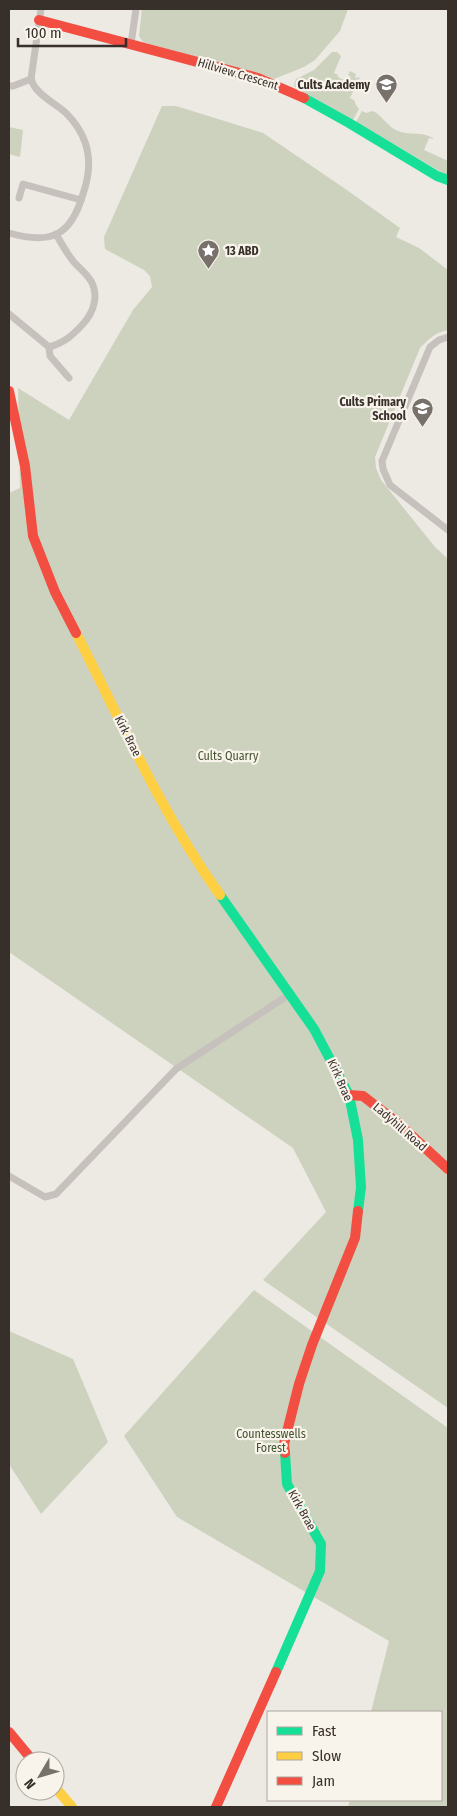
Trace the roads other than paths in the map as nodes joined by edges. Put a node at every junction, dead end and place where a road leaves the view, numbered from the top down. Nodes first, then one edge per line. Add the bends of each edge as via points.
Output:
1 (41, 9) edge
2 (136, 9) edge
3 (39, 20) junction
4 (131, 44) junction
5 (30, 79) junction
6 (9, 86) edge
7 (448, 180) edge
8 (19, 198) dead end
9 (81, 200) junction
10 (9, 233) edge
11 (56, 234) junction
12 (9, 314) edge
13 (448, 337) edge
14 (49, 347) junction
15 (69, 378) dead end
16 (9, 392) edge
17 (448, 530) edge
18 (290, 994) junction
19 (349, 1095) junction
20 (448, 1169) edge
21 (9, 1176) edge
22 (9, 1732) edge
23 (25, 1751) edge
24 (216, 1807) edge

1 - 3 street
2 - 4 street
3 - 4 street, Hillview Crescent
3 - 5 street
4 - 7 street, Hillview Crescent via 283,87
5 - 6 street
5 - 9 street via 34,88 67,114 85,141 89,159 88,180
8 - 9 street via 23,184
9 - 11 street via 69,226
10 - 11 street via 34,239
11 - 14 street via 90,279 95,298 94,308 86,321 61,344
12 - 14 street
13 - 17 street via 430,347 382,462 390,485
14 - 15 street via 50,356
16 - 18 street, Kirk Brae via 25,466 33,536 55,592 157,793 191,852
18 - 19 street, Kirk Brae via 314,1030
18 - 21 street via 176,1069 56,1194 45,1196
19 - 20 street, Ladyhill Road via 364,1096
19 - 24 street, Kirk Brae via 358,1140 361,1187 355,1238 312,1345 284,1444 288,1484 321,1544 320,1570
22 - 23 street

